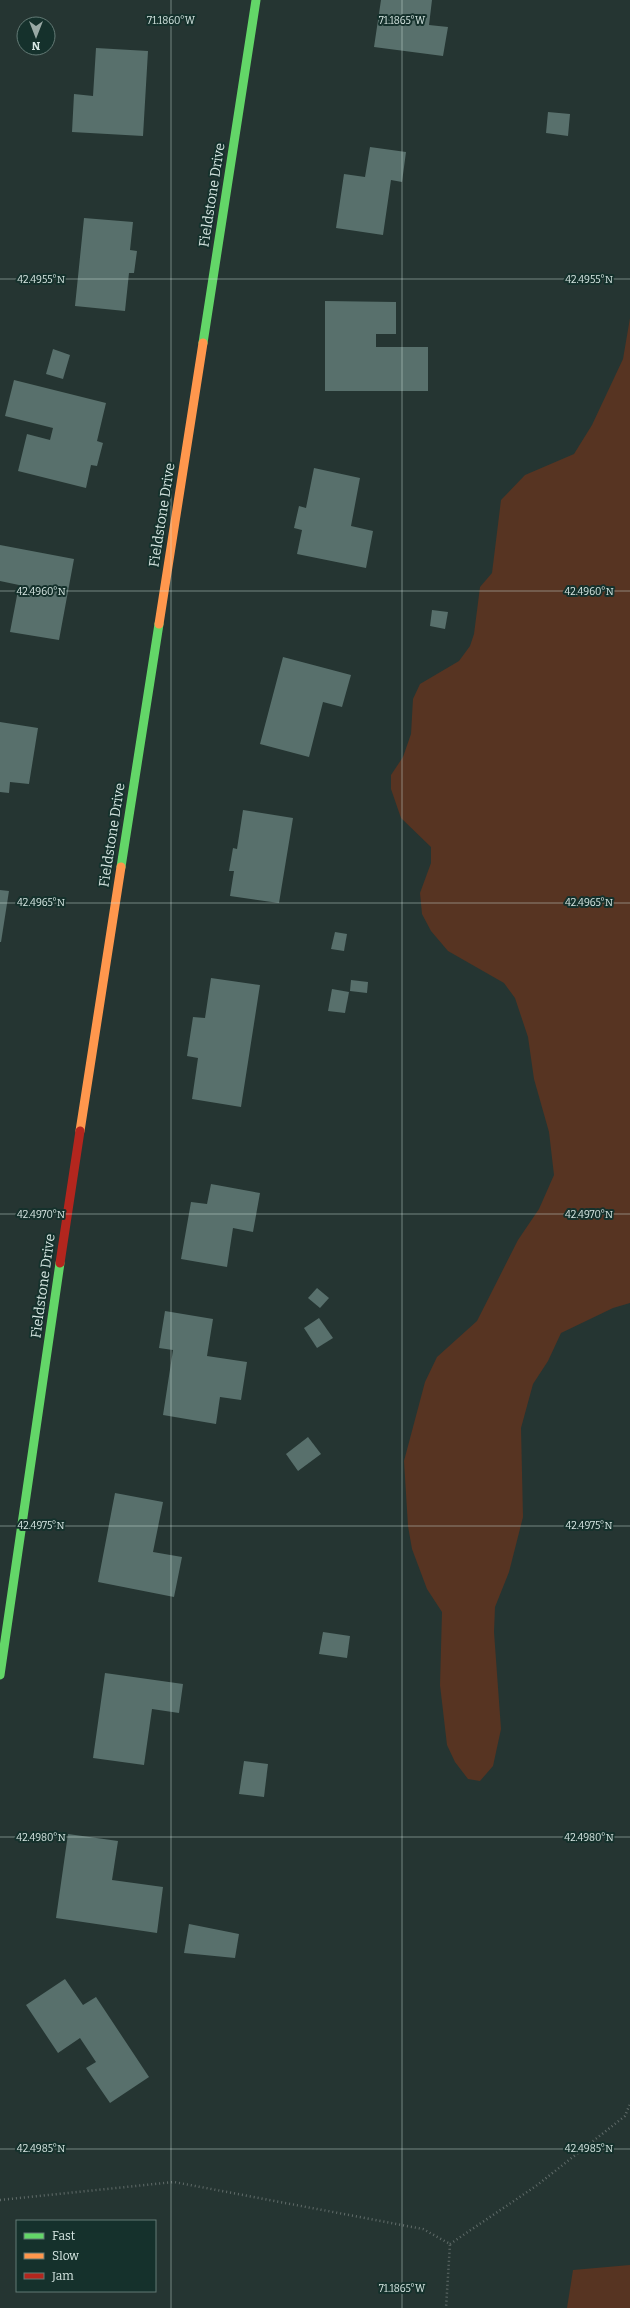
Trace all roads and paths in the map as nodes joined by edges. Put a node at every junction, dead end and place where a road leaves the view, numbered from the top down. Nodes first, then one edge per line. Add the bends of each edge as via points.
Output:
1 (256, 0) edge
2 (0, 1674) edge
3 (630, 2104) edge
4 (0, 2200) edge
5 (450, 2244) junction
6 (446, 2308) edge

1 - 2 street, Fieldstone Drive via 84,1106
3 - 5 path via 625,2116 536,2186
4 - 5 path via 174,2182 423,2229
5 - 6 path

